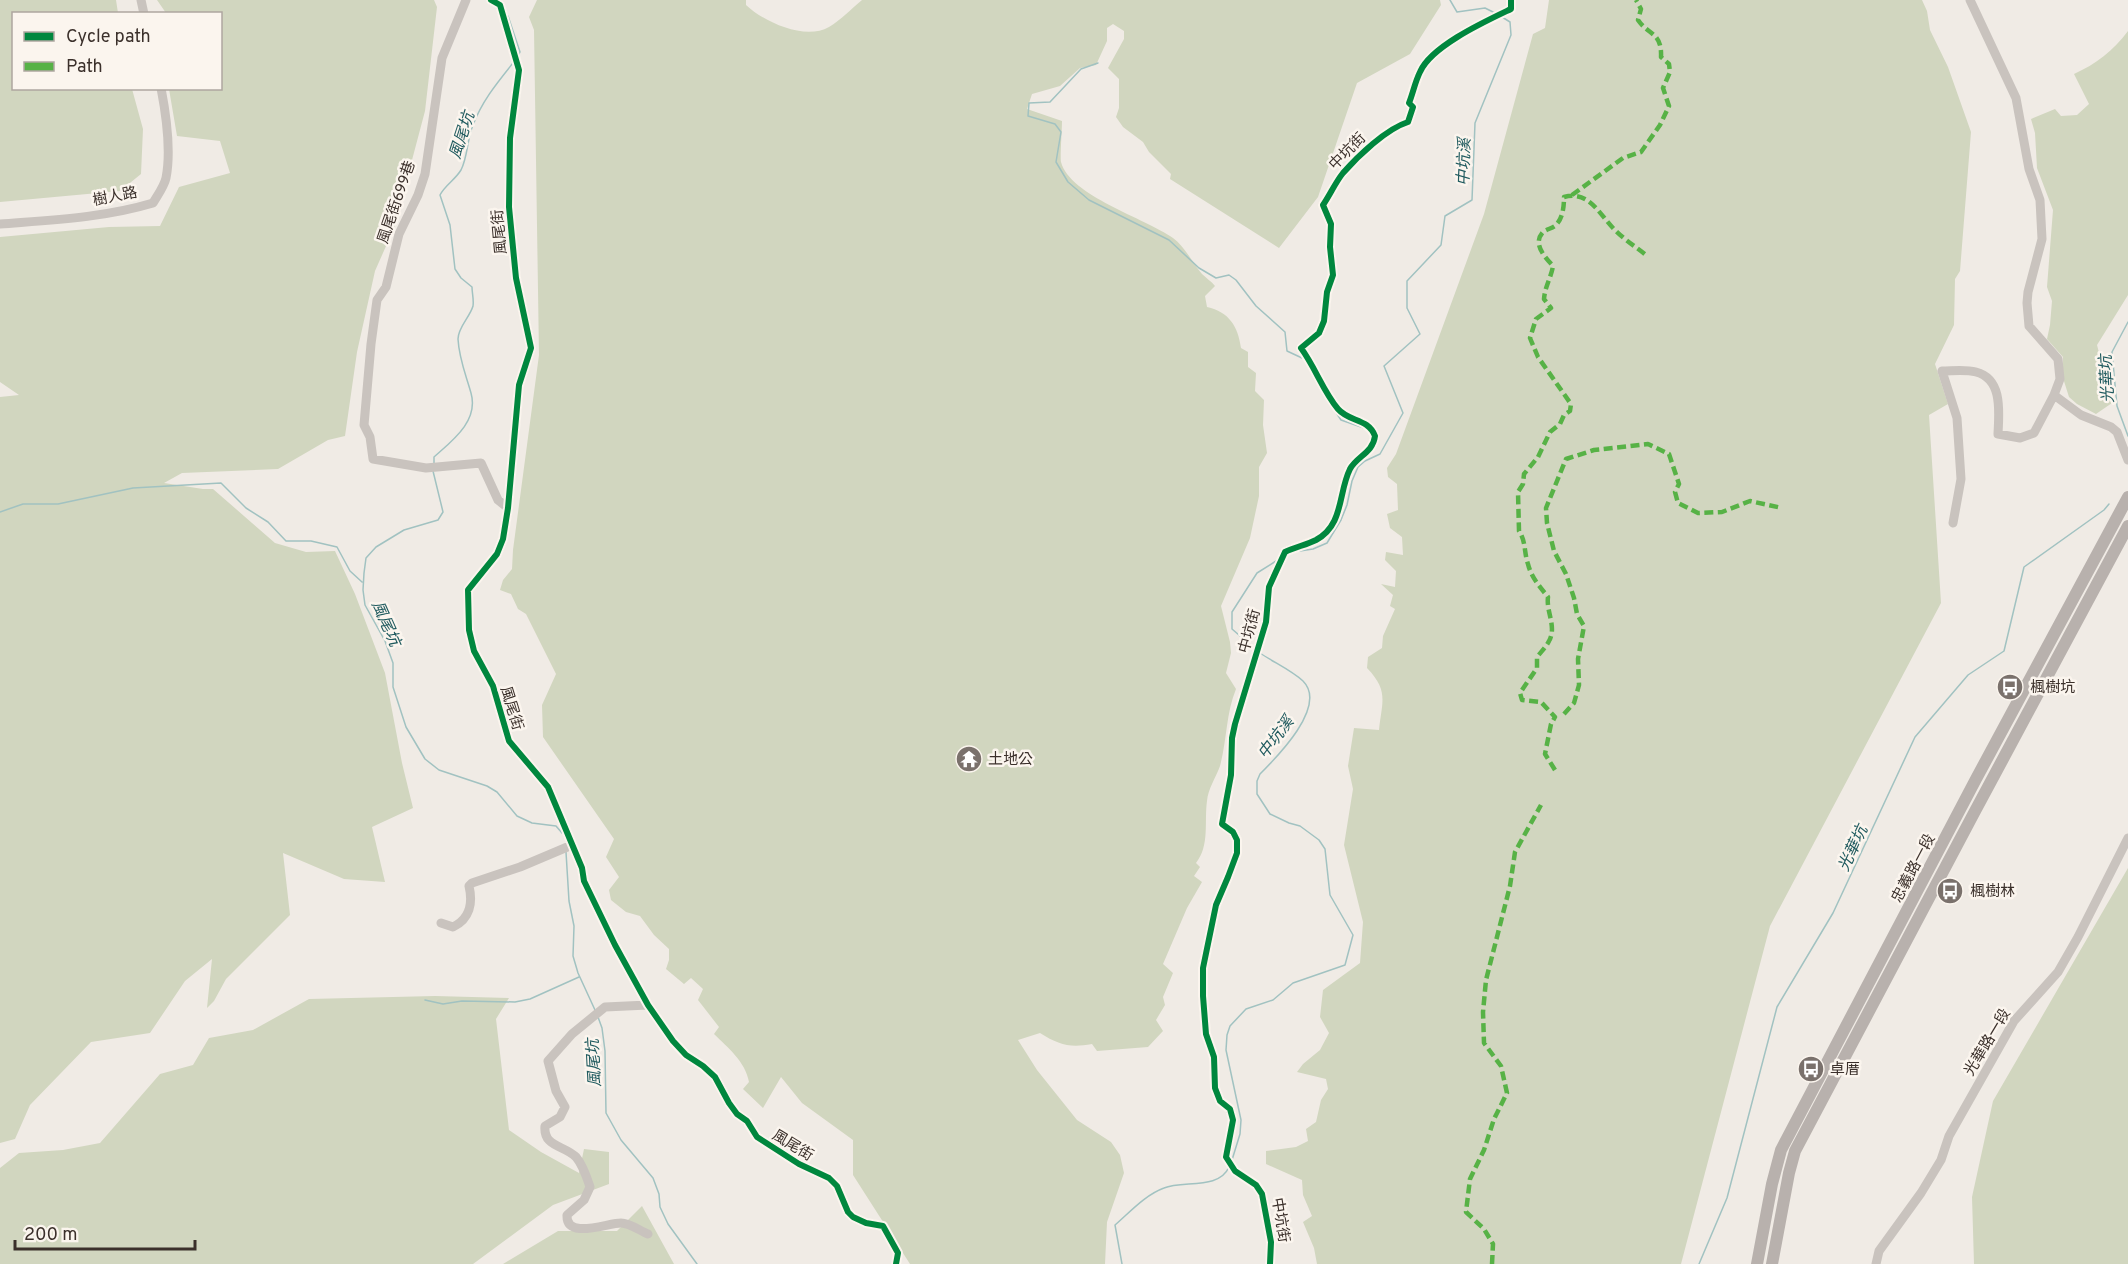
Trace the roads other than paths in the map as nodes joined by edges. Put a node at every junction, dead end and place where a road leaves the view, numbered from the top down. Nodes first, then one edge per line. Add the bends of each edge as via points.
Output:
1 (466, 0) edge
2 (491, 0) edge
3 (1970, 0) edge
4 (1511, 4) edge
5 (161, 90) edge
6 (0, 224) edge
7 (2054, 395) junction
8 (2128, 460) edge
9 (2128, 497) edge
10 (508, 508) junction
11 (1953, 523) dead end
12 (2128, 526) edge
13 (2039, 656) junction
14 (2057, 666) junction
15 (2128, 838) edge
16 (568, 847) junction
17 (1939, 866) junction
18 (441, 923) dead end
19 (648, 1005) junction
20 (648, 1234) dead end
21 (896, 1264) edge
22 (1270, 1264) edge
23 (1757, 1264) edge
24 (1772, 1264) edge
25 (1876, 1264) edge

1 - 10 street, 風尾街699巷 via 442,58 425,174 399,234 386,287 377,300 364,425 373,459 433,468 481,464 498,500
2 - 10 street, 風尾街 via 500,5 519,69 510,138 509,207 516,278 531,348 519,386
3 - 7 street via 2016,98 2040,200 2042,239 2027,303 2029,326 2058,359 2060,379
4 - 22 street, 中坑街 via 1464,32 1420,70 1409,104 1413,107 1408,122 1398,125 1341,175 1323,205 1331,224 1333,275 1320,333 1301,348 1338,409 1369,426 1376,436 1352,466 1329,529 1316,540 1284,555 1269,587 1266,622 1232,738 1231,775 1221,824 1233,832 1237,853 1215,905 1203,968 1204,1018 1214,1057 1215,1088 1233,1120 1226,1157 1234,1171 1256,1185 1262,1194
5 - 6 street, 樹人路 via 167,162 165,180 153,203 126,211
7 - 8 street via 2081,415 2117,432
7 - 11 street via 2034,433 2012,438 1998,434 1998,395 1990,381 1977,372 1942,371 1957,418 1961,479
9 - 13 main road, 忠義路一段
10 - 16 street, 風尾街 via 497,554 468,590 469,630 474,651 493,686 509,741 548,787
12 - 14 main road, 忠義路一段
13 - 14 main road
13 - 17 main road, 忠義路一段
14 - 17 main road, 忠義路一段
15 - 25 street, 光華路一段 via 2058,972 2014,1021 1949,1136 1941,1160 1879,1251
16 - 18 street via 472,883 471,908 466,917 453,927
16 - 19 street, 風尾街 via 582,868 595,902
17 - 23 main road, 忠義路一段 via 1781,1150
17 - 24 main road, 忠義路一段 via 1795,1151
19 - 20 street via 605,1007 572,1034 548,1061 565,1107 560,1116 544,1126 546,1137 576,1158 590,1188 584,1200 567,1215 570,1226 583,1229 621,1223
19 - 21 street, 風尾街 via 686,1055 715,1077 729,1103 757,1137 829,1178 853,1217 883,1226 898,1253

